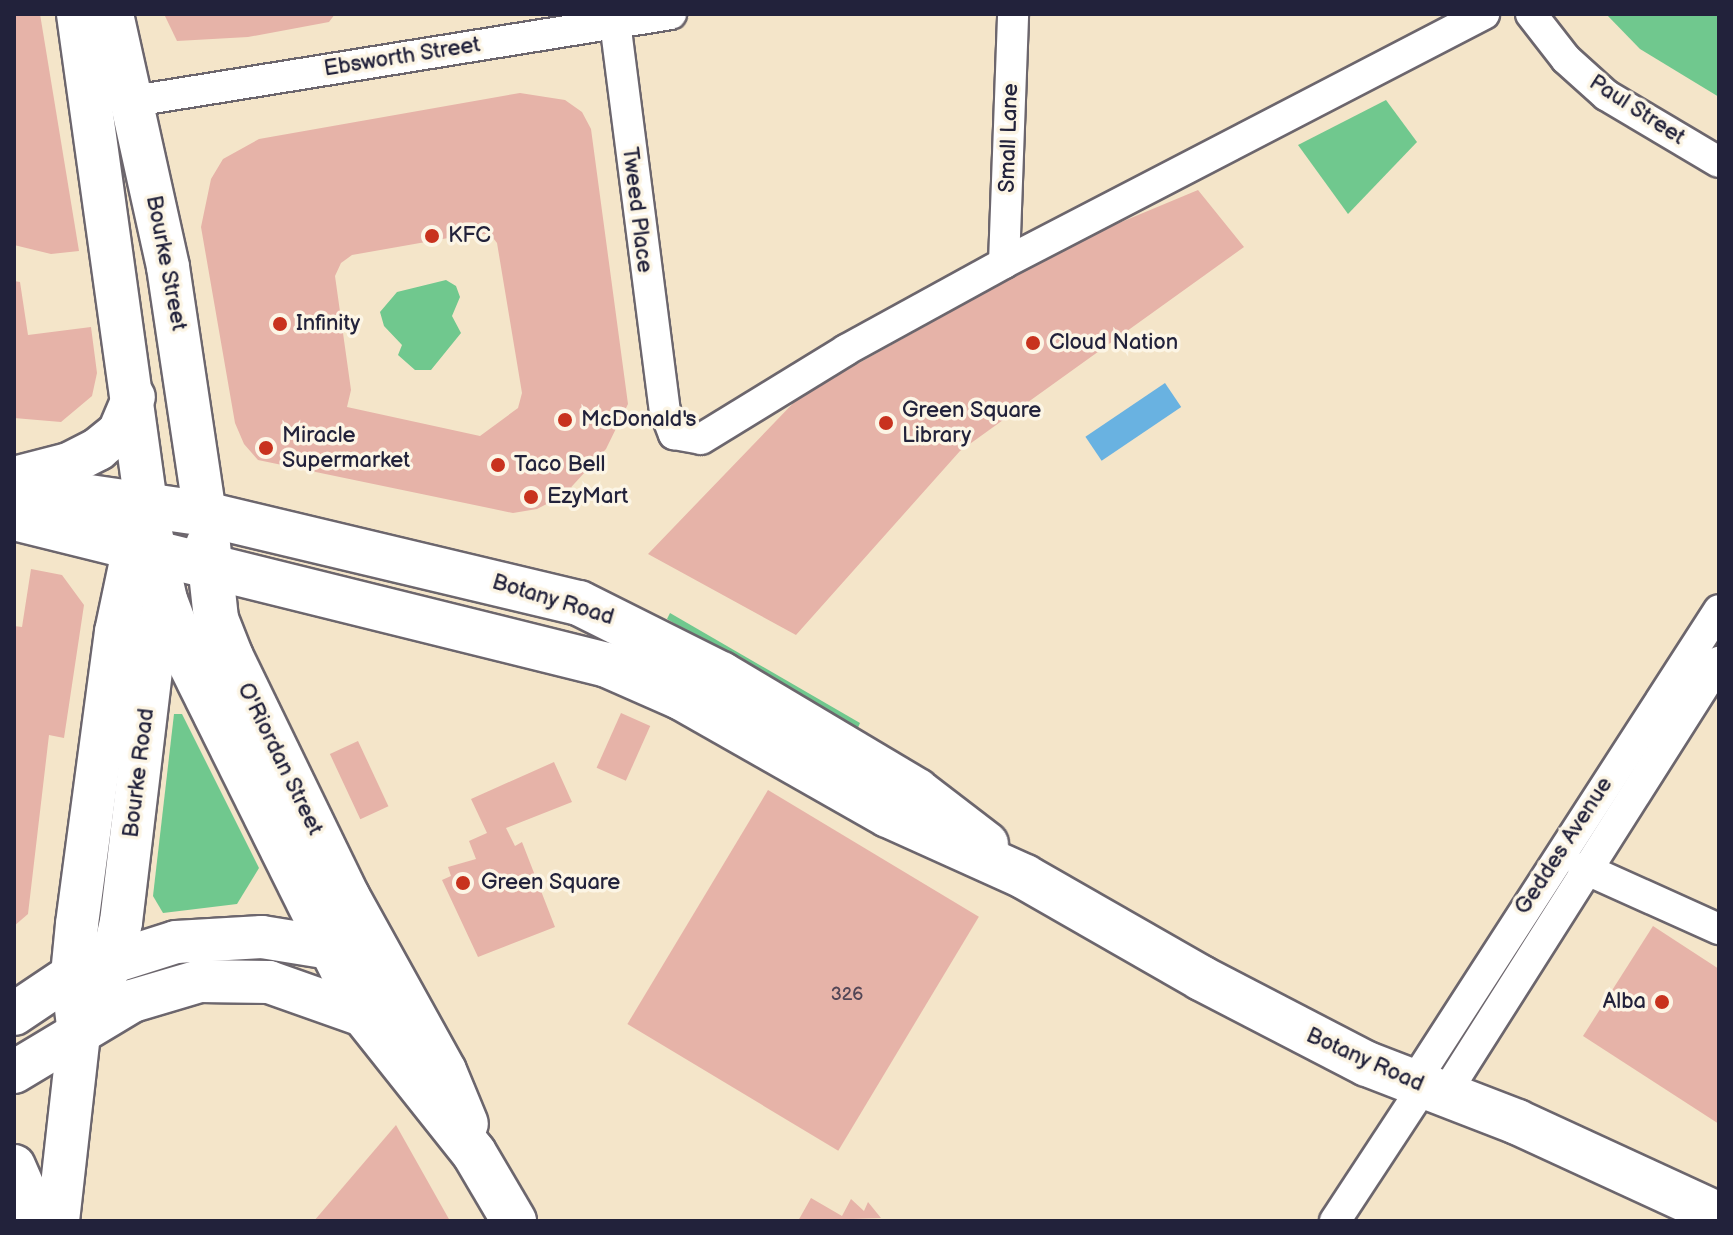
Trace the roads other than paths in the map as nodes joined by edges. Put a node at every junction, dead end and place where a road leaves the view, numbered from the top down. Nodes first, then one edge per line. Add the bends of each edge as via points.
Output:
1 (78, 14) edge
2 (112, 14) edge
3 (671, 14) edge
4 (1013, 14) edge
5 (1484, 14) edge
6 (1531, 14) edge
7 (614, 19) edge
8 (134, 101) junction
9 (1719, 162) edge
10 (1004, 263) junction
11 (134, 397) junction
12 (14, 478) edge
13 (14, 486) edge
14 (146, 503) junction
15 (205, 514) junction
16 (14, 518) edge
17 (169, 568) junction
18 (1719, 610) edge
19 (1719, 662) edge
20 (1583, 868) junction
21 (1025, 877) junction
22 (1719, 929) edge
23 (330, 948) junction
24 (112, 961) junction
25 (72, 975) junction
26 (382, 1003) junction
27 (14, 1014) edge
28 (79, 1034) junction
29 (14, 1072) edge
30 (1427, 1088) junction
31 (14, 1166) edge
32 (1719, 1215) edge
33 (38, 1221) edge
34 (58, 1221) edge
35 (514, 1221) edge
36 (1335, 1221) edge

1 - 11 main road
2 - 8 main road, Bourke Street
3 - 7 street, Ebsworth Street
4 - 10 street, Small Lane
5 - 10 street
6 - 9 street, Paul Street via 1566,59 1606,95
7 - 8 street, Ebsworth Street
7 - 10 street, Tweed Place via 664,406 674,434 709,436 846,350
8 - 15 main road, Bourke Street via 181,342
11 - 12 main road via 119,432 98,449 69,464
11 - 14 main road
13 - 14 main road, Botany Road
14 - 15 main road, Botany Road
14 - 17 main road, Bourke Road
15 - 17 main road, O'Riordan Street
15 - 21 main road, Botany Road via 532,589 626,622 917,791
16 - 17 main road, Botany Road
17 - 21 main road, Botany Road via 607,665 680,697 888,815
17 - 23 main road, O'Riordan Street via 196,677
17 - 24 main road, Bourke Road
17 - 25 main road, Bourke Road via 116,632
17 - 26 main road, O'Riordan Street via 216,619
18 - 30 street, Geddes Avenue
19 - 20 street, Geddes Avenue
20 - 22 street
20 - 30 street, Geddes Avenue
21 - 30 main road, Botany Road via 1256,1008
23 - 24 main road via 215,936
23 - 26 main road, O'Riordan Street via 371,965
24 - 25 main road
24 - 28 main road, Bourke Road
25 - 27 main road
25 - 28 main road, Bourke Road
26 - 28 main road via 269,982 216,979 147,994
26 - 35 main road, O'Riordan Street
28 - 29 main road
28 - 34 main road, Bourke Road
30 - 32 main road, Botany Road
30 - 36 street
31 - 33 main road

